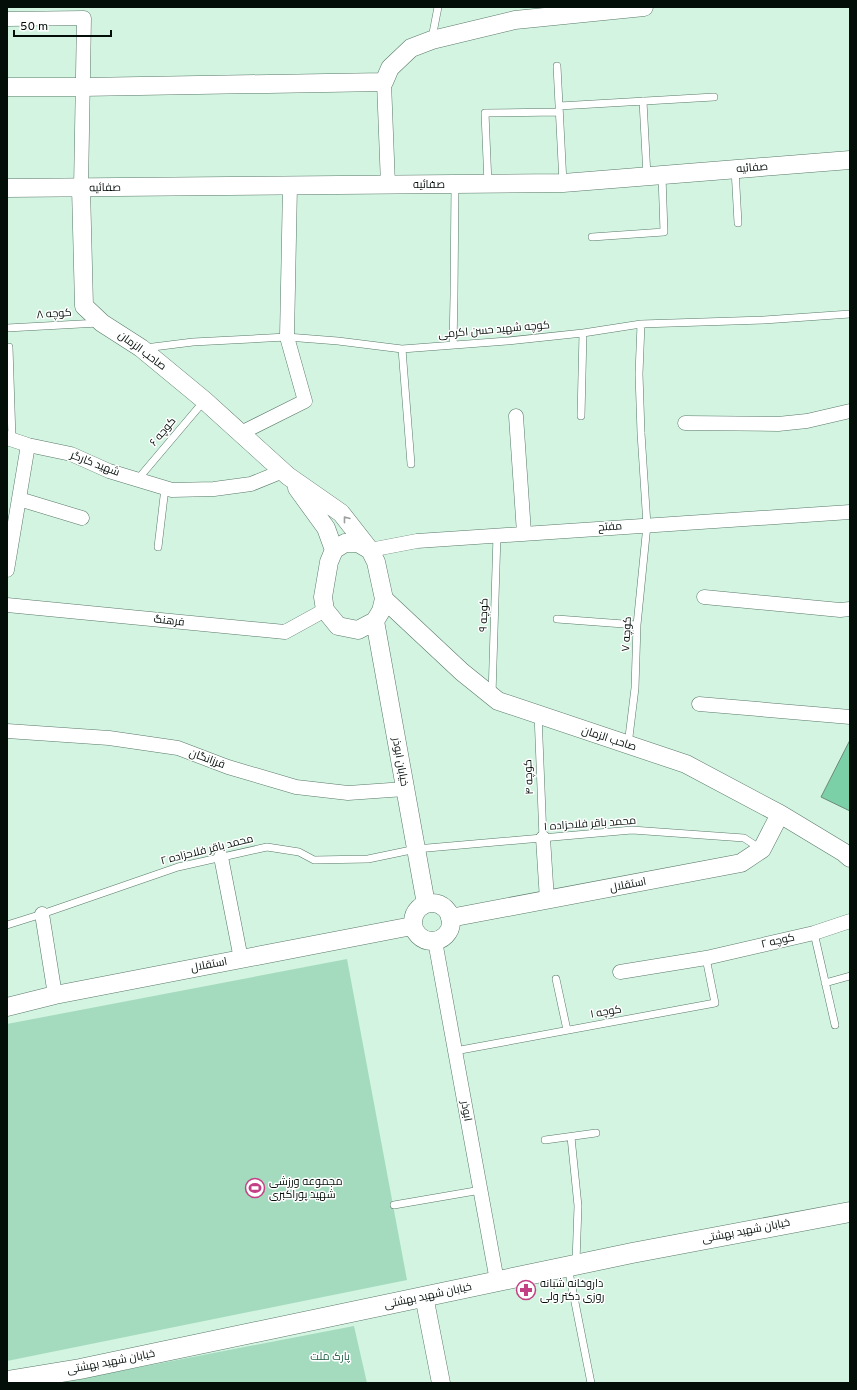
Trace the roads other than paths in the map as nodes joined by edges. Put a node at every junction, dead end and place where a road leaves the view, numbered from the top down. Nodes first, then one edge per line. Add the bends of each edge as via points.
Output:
1 (438, 7) edge
2 (644, 7) edge
3 (7, 19) edge
4 (432, 40) junction
5 (557, 66) dead end
6 (384, 82) junction
7 (7, 87) edge
8 (82, 87) junction
9 (714, 97) dead end
10 (643, 101) junction
11 (559, 109) junction
12 (850, 160) edge
13 (735, 169) junction
14 (654, 176) junction
15 (563, 183) junction
16 (455, 184) junction
17 (488, 184) junction
18 (388, 185) junction
19 (290, 186) junction
20 (7, 188) edge
21 (81, 188) junction
22 (738, 223) dead end
23 (592, 238) dead end
24 (850, 314) edge
25 (102, 323) junction
26 (641, 324) junction
27 (7, 328) edge
28 (582, 333) junction
29 (287, 337) junction
30 (453, 345) junction
31 (9, 348) dead end
32 (141, 348) junction
33 (402, 349) junction
34 (204, 400) junction
35 (850, 411) edge
36 (516, 416) dead end
37 (581, 416) dead end
38 (685, 423) dead end
39 (241, 433) junction
40 (9, 438) edge
41 (28, 445) junction
42 (411, 464) dead end
43 (285, 474) junction
44 (138, 479) junction
45 (165, 488) junction
46 (19, 499) junction
47 (850, 512) edge
48 (82, 518) dead end
49 (647, 525) junction
50 (524, 533) junction
51 (497, 535) junction
52 (158, 547) dead end
53 (334, 550) junction
54 (370, 550) junction
55 (7, 570) edge
56 (704, 597) dead end
57 (384, 599) junction
58 (7, 605) edge
59 (850, 609) edge
60 (325, 610) junction
61 (556, 619) dead end
62 (375, 621) junction
63 (638, 625) junction
64 (492, 696) junction
65 (699, 704) dead end
66 (538, 714) junction
67 (850, 717) edge
68 (7, 731) edge
69 (628, 745) junction
70 (405, 789) junction
71 (780, 814) junction
72 (543, 838) junction
73 (416, 848) junction
74 (762, 849) junction
75 (221, 857) junction
76 (850, 858) edge
77 (547, 900) junction
78 (426, 904) junction
79 (42, 914) junction
80 (450, 918) junction
81 (850, 921) edge
82 (7, 925) edge
83 (412, 926) junction
84 (814, 933) junction
85 (435, 941) junction
86 (706, 958) junction
87 (241, 959) junction
88 (620, 972) dead end
89 (850, 976) edge
90 (556, 979) dead end
91 (825, 983) junction
92 (55, 995) junction
93 (7, 1007) edge
94 (835, 1025) dead end
95 (567, 1030) junction
96 (455, 1051) junction
97 (596, 1133) dead end
98 (571, 1137) junction
99 (545, 1140) dead end
100 (481, 1190) junction
101 (394, 1205) dead end
102 (850, 1212) edge
103 (572, 1265) junction
104 (498, 1281) junction
105 (424, 1296) junction
106 (7, 1381) edge
107 (441, 1383) edge
108 (591, 1383) edge

1 - 4 lane
2 - 4 street via 515,20
3 - 8 street via 84,18
4 - 6 street via 411,48 390,68
5 - 11 lane
6 - 8 street
6 - 18 street
7 - 8 street
8 - 21 street
9 - 10 lane
10 - 11 lane
10 - 14 lane
11 - 15 lane
11 - 17 lane via 485,113
12 - 13 street, صفائیه
13 - 14 street, صفائیه
13 - 22 lane
14 - 15 street, صفائیه
14 - 23 lane via 664,232
15 - 17 street, صفائیه
16 - 17 street, صفائیه
16 - 18 street, صفائیه
16 - 30 lane
18 - 19 street, صفائیه
19 - 21 street, صفائیه
19 - 29 street
20 - 21 street, صفائیه
21 - 25 street, صاحب الزمان via 84,306
24 - 26 lane, کوچه شهید حسن اکرمی
25 - 27 lane, کوچه ۸
25 - 32 street, صاحب الزمان
26 - 28 lane, کوچه شهید حسن اکرمی
26 - 49 lane, کوچه ۷ via 639,382
28 - 30 lane, کوچه شهید حسن اکرمی
28 - 37 lane
29 - 32 lane, کوچه شهید حسن اکرمی via 193,342
29 - 33 lane, کوچه شهید حسن اکرمی
29 - 39 street via 306,401
30 - 33 lane, کوچه شهید حسن اکرمی
31 - 40 lane
32 - 34 street, صاحب الزمان
33 - 42 lane
34 - 39 street, صاحب الزمان
34 - 44 lane, کوچه ۶
35 - 38 street via 807,421 778,424
36 - 50 street
39 - 43 street, صاحب الزمان
40 - 41 street, شهید کارگر
41 - 44 street, شهید کارگر via 71,454 109,471
41 - 46 street
43 - 45 street, شهید کارگر via 251,484 214,489
43 - 53 street via 326,528
54 -> 43 street via 341,513
44 - 45 street, شهید کارگر
45 - 52 lane
46 - 48 street
46 - 55 street
47 - 49 street, مفتح
49 - 50 street, مفتح
49 - 63 lane, کوچه ۷
50 - 51 street, مفتح
51 - 54 street, مفتح via 417,541
51 - 64 lane, کوچه ۹
53 - 54 street via 345,543 358,543
53 - 60 street via 329,562 323,598
54 - 57 street via 376,562
56 - 59 street
57 - 62 street via 382,611
57 - 64 street, صاحب الزمان via 462,672
58 - 60 street, فرهنگ via 285,632
60 - 62 street via 338,626 358,630
61 - 63 lane
62 - 70 street, خیابان ابوذر
63 - 69 lane, کوچه ۷ via 635,688
64 - 66 street, صاحب الزمان via 498,701
65 - 67 street
66 - 69 street, صاحب الزمان
66 - 72 lane, کوچه ۴
68 - 70 street, فرزانگان via 109,738 178,748 228,767 296,787 348,793
69 - 71 street, صاحب الزمان via 686,764
70 - 73 street, خیابان ابوذر
71 - 74 street, استقلال
71 - 76 street, صاحب الزمان
72 - 73 lane, محمد باقر فلاحزاده ۱
72 - 74 lane, محمد باقر فلاحزاده ۱ via 632,830 744,838
72 - 77 street
73 - 75 lane, محمد باقر فلاحزاده ۲ via 368,859 314,860 299,852 267,847
73 - 78 street, خیابان ابوذر
74 - 77 street, استقلال via 741,863
75 - 79 lane, محمد باقر فلاحزاده ۲ via 178,867
75 - 87 street
77 - 80 street, استقلال
78 - 80 street via 436,903 446,909
78 - 83 street via 414,913
79 - 82 lane, محمد باقر فلاحزاده ۲
79 - 92 street
80 - 85 street via 449,932
81 - 84 street, کوچه ۲
83 - 85 street via 417,936 428,942
83 - 87 street, استقلال
84 - 86 street, کوچه ۲
84 - 91 lane
85 - 96 street, ابوذر
86 - 88 street, کوچه ۲
86 - 95 lane, کوچه ۱ via 715,1003
87 - 92 street, استقلال
89 - 91 lane
90 - 95 lane
91 - 94 lane
92 - 93 street, استقلال
95 - 96 lane, کوچه ۱
96 - 100 street, ابوذر
97 - 98 lane
98 - 99 lane
98 - 103 lane via 578,1206
100 - 101 lane
100 - 104 street, ابوذر
102 - 103 main road, خیابان شهید بهشتی
103 - 104 main road, خیابان شهید بهشتی
103 - 108 lane
104 - 105 main road, خیابان شهید بهشتی
105 - 106 main road, خیابان شهید بهشتی via 80,1369
105 - 107 street

